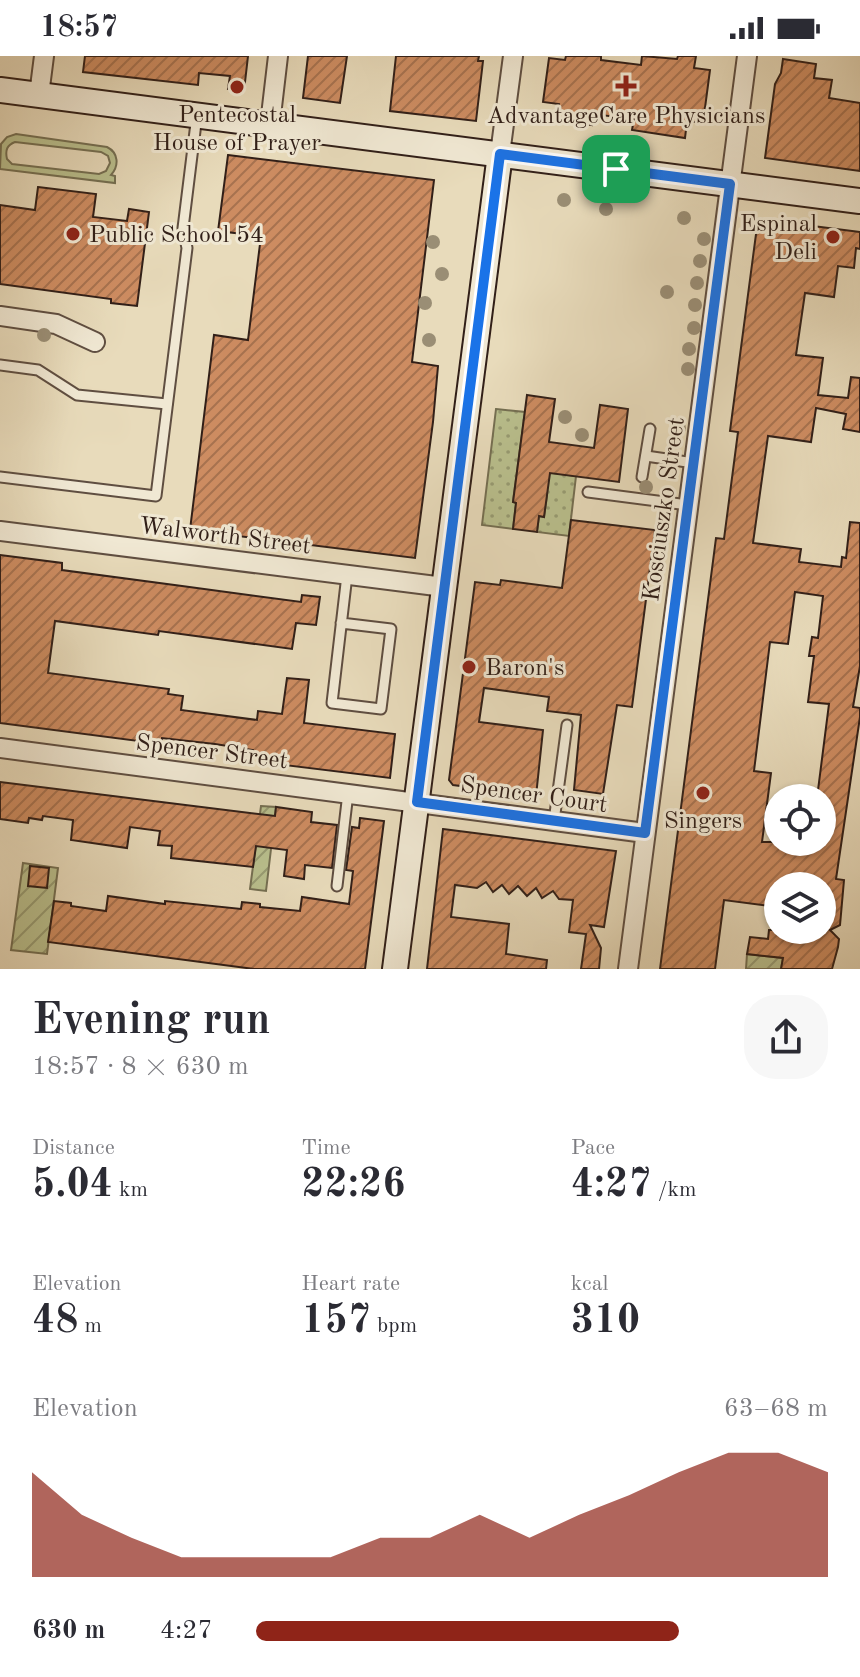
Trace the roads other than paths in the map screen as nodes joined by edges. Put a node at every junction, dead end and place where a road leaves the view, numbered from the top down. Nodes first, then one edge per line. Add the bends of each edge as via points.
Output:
1 (44, 56) edge
2 (278, 56) edge
3 (513, 56) edge
4 (747, 56) edge
5 (0, 90) edge
6 (39, 95) junction
7 (197, 115) junction
8 (270, 124) junction
9 (500, 154) junction
10 (730, 184) junction
11 (860, 201) edge
12 (0, 316) edge
13 (95, 342) dead end
14 (0, 365) edge
15 (167, 404) junction
16 (650, 429) dead end
17 (646, 456) junction
18 (694, 463) junction
19 (0, 477) edge
20 (642, 477) dead end
21 (588, 492) dead end
22 (688, 505) junction
23 (0, 531) edge
24 (347, 575) junction
25 (444, 587) junction
26 (341, 623) junction
27 (567, 725) dead end
28 (0, 748) edge
29 (348, 793) junction
30 (417, 802) junction
31 (554, 821) junction
32 (645, 833) junction
33 (337, 886) dead end
34 (395, 969) edge
35 (628, 969) edge

1 - 6 street
2 - 8 street
3 - 9 street
4 - 10 street, Kosciuszko Street
5 - 6 main road
6 - 7 main road
7 - 8 main road
7 - 15 lane
8 - 9 main road
9 - 10 main road
9 - 25 main road
10 - 11 main road
10 - 18 street, Kosciuszko Street
12 - 13 street via 56,324
14 - 15 lane via 38,370 77,395
15 - 19 lane via 156,496
16 - 17 lane
17 - 18 lane
17 - 20 lane
18 - 22 street, Kosciuszko Street
21 - 22 lane
22 - 32 street, Kosciuszko Street
23 - 24 street, Walworth Street
24 - 25 street, Walworth Street
24 - 26 lane
25 - 30 main road
26 - 26 lane via 332,703 381,709 391,629
27 - 31 lane
28 - 29 street, Spencer Street
29 - 30 street, Spencer Street
29 - 33 lane
30 - 31 street, Spencer Court
30 - 34 main road
31 - 32 street, Spencer Court
32 - 35 street, Kosciuszko Street

